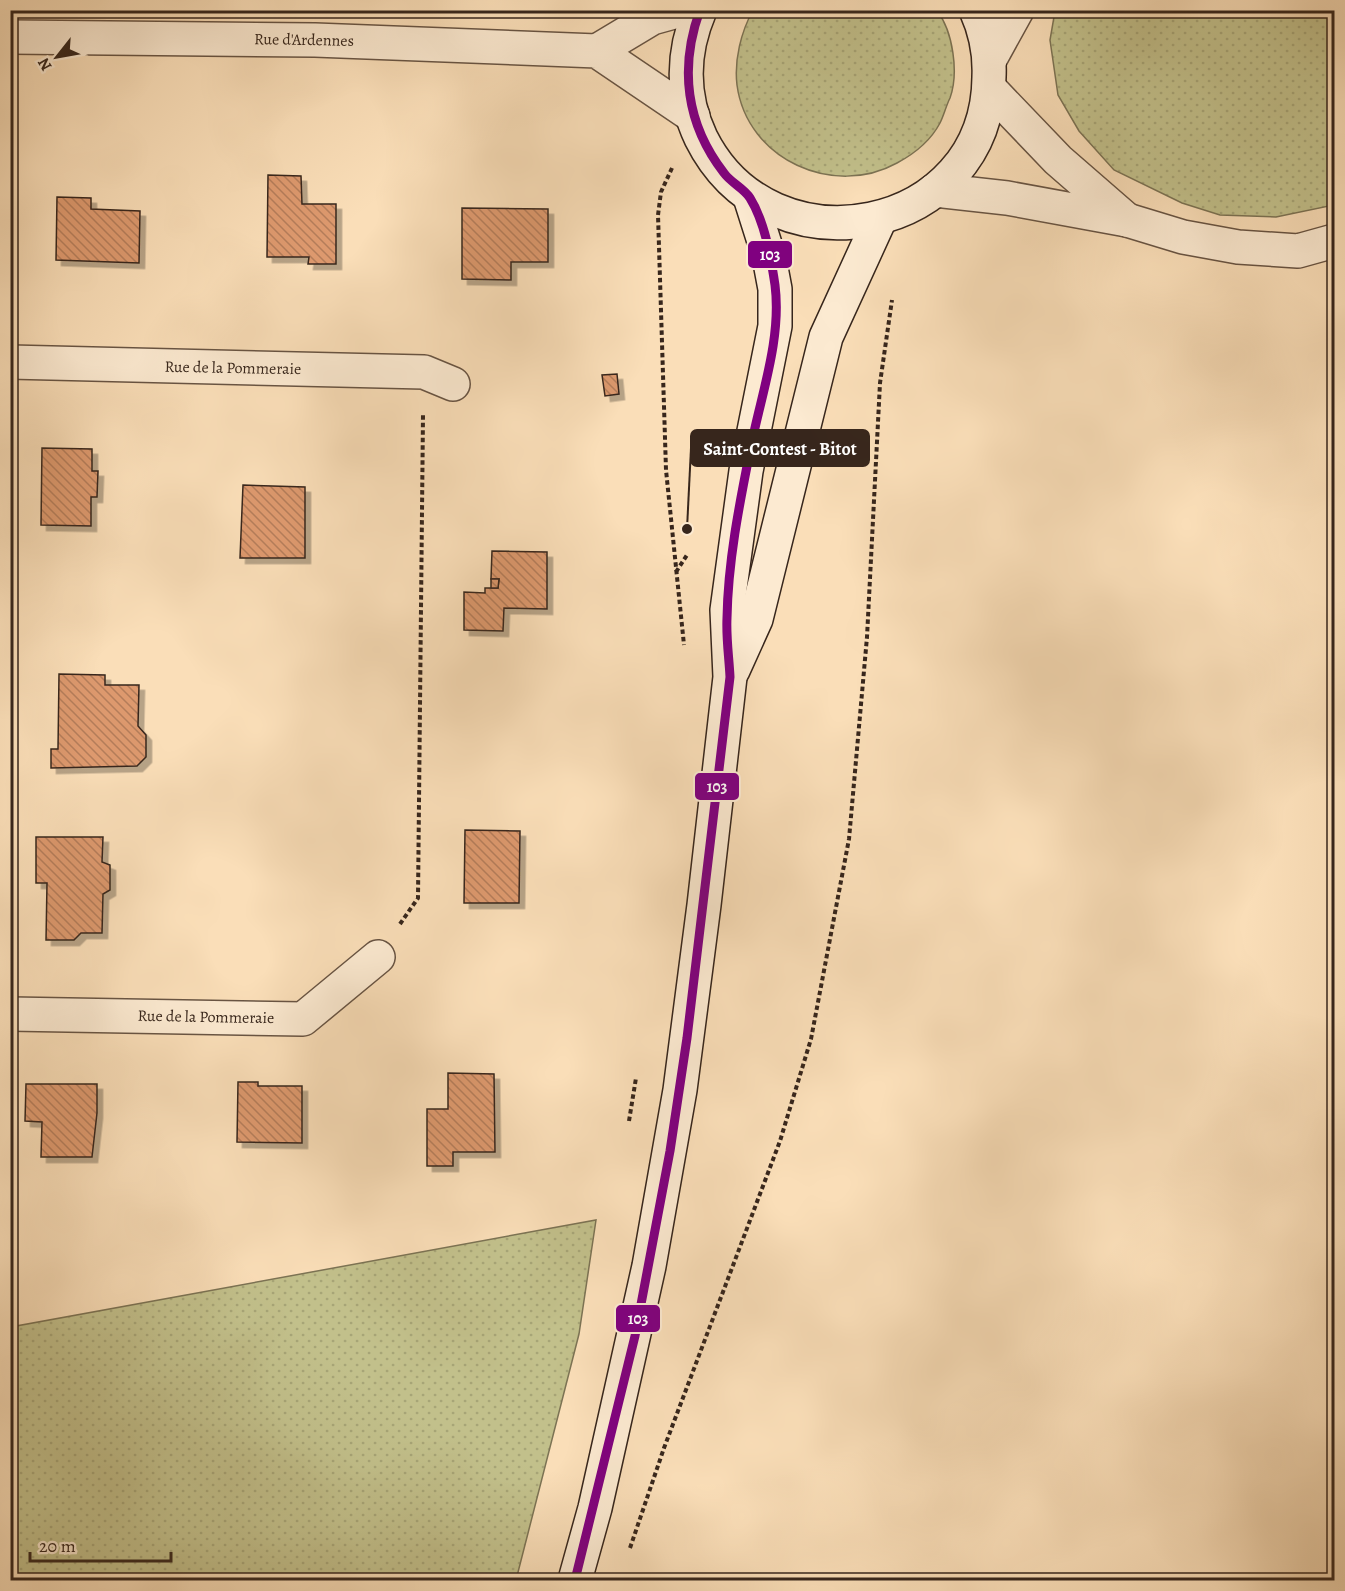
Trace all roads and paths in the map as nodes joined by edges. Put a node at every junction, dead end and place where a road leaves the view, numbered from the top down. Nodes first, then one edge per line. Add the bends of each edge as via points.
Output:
1 (681, 10) edge
2 (700, 10) edge
3 (976, 10) edge
4 (1017, 10) edge
5 (10, 37) edge
6 (597, 51) junction
7 (989, 73) junction
8 (695, 123) junction
9 (935, 190) junction
10 (750, 197) junction
11 (880, 219) junction
12 (1128, 220) junction
13 (1335, 241) edge
14 (892, 296) dead end
15 (10, 362) edge
16 (453, 384) dead end
17 (422, 438) dead end
18 (687, 555) dead end
19 (676, 572) junction
20 (685, 653) dead end
21 (730, 677) junction
22 (418, 898) dead end
23 (378, 957) dead end
24 (10, 1014) edge
25 (638, 1069) dead end
26 (628, 1127) dead end
27 (627, 1558) dead end
28 (575, 1581) edge

1 - 6 main road via 652,18
2 - 8 main road via 686,59 686,88
3 - 7 main road via 986,36
4 - 7 main road
5 - 6 main road, Rue d'Ardennes via 315,40
6 - 8 main road
7 - 9 main road via 984,119 951,174
7 - 12 main road via 1059,160
8 - 10 main road via 710,155 727,178
8 - 19 path via 666,176 659,203 666,470
9 - 11 main road
9 - 12 main road via 1007,198
10 - 11 main road via 780,213 813,222 859,223
10 - 21 main road via 769,257 775,289 775,326 746,471 727,610
11 - 21 main road via 826,338 756,619
12 - 13 main road via 1183,237 1238,247 1298,251
14 - 27 path via 880,383 867,637 849,839 811,1039 780,1141 664,1448
15 - 16 main road, Rue de la Pommeraie via 424,372
17 - 22 path
18 - 19 path
19 - 20 path
21 - 28 main road via 704,904 649,1266
23 - 24 main road, Rue de la Pommeraie via 303,1019
25 - 26 path

